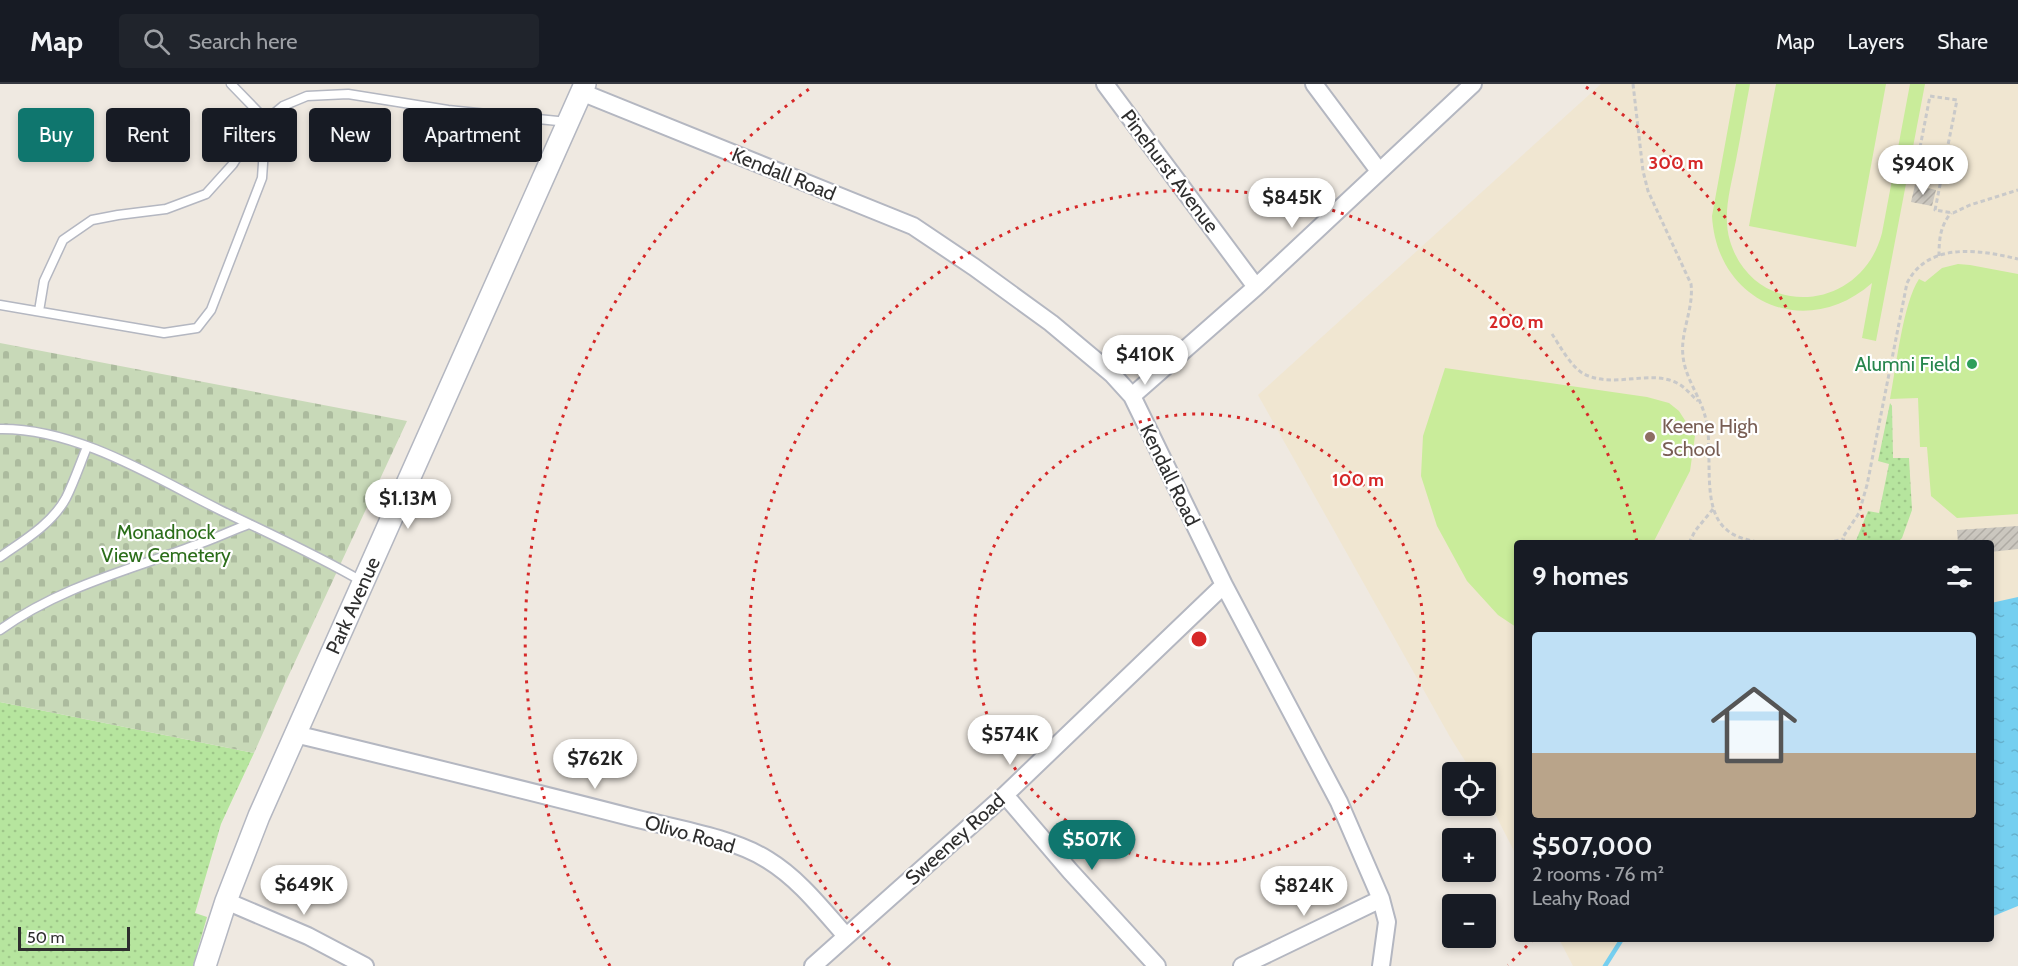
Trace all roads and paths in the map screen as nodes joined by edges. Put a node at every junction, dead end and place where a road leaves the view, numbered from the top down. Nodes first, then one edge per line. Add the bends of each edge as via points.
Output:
1 (231, 84) edge
2 (1105, 84) edge
3 (1314, 84) edge
4 (1473, 84) edge
5 (1633, 84) edge
6 (583, 88) edge
7 (254, 108) edge
8 (281, 108) edge
9 (568, 122) junction
10 (234, 162) edge
11 (263, 162) edge
12 (1379, 171) junction
13 (1941, 178) junction
14 (2018, 190) edge
15 (1951, 213) junction
16 (1938, 256) junction
17 (2018, 259) edge
18 (1256, 287) junction
19 (0, 305) edge
20 (39, 311) junction
21 (1552, 334) dead end
22 (1131, 396) junction
23 (1701, 405) junction
24 (0, 429) edge
25 (87, 447) junction
26 (1713, 509) junction
27 (249, 524) junction
28 (1690, 540) edge
29 (1748, 540) edge
30 (1844, 540) edge
31 (0, 557) edge
32 (363, 582) junction
33 (1224, 585) junction
34 (0, 630) edge
35 (295, 734) junction
36 (1005, 795) junction
37 (1381, 898) junction
38 (226, 901) junction
39 (846, 936) junction
40 (205, 966) edge
41 (365, 966) edge
42 (813, 966) edge
43 (1157, 966) edge
44 (1242, 966) edge
45 (1381, 966) edge

1 - 7 lane
2 - 18 street, Pinehurst Avenue
3 - 12 street
4 - 12 street
5 - 23 path via 1648,191 1691,284 1683,356
6 - 9 street, Park Avenue
6 - 22 street, Kendall Road via 913,226 1051,323
8 - 9 lane via 307,96 348,94 448,110
9 - 32 street, Park Avenue
10 - 20 lane via 206,194 166,209 92,220 63,240 44,280
11 - 20 lane via 262,178 211,310 196,328 164,333
12 - 18 street
13 - 13 path via 1957,100 1930,96 1914,173
13 - 15 path via 1935,210
14 - 15 path
15 - 16 path via 1942,228
16 - 17 path via 1957,250
16 - 30 path via 1924,264 1907,283 1868,485 1859,513
18 - 22 street
19 - 20 lane
21 - 23 path via 1583,374 1616,381 1660,378 1676,382
22 - 33 street, Kendall Road
23 - 26 path via 1708,431
24 - 25 lane via 51,435
25 - 27 lane
25 - 31 lane via 66,499 56,512
26 - 28 path
26 - 29 path via 1720,524
27 - 32 lane
27 - 34 lane via 85,583
32 - 35 street, Park Avenue
33 - 36 street, Sweeney Road
33 - 37 street, Kendall Road via 1339,802
35 - 38 street, Park Avenue
35 - 39 street, Olivo Road via 749,850 790,876
36 - 39 street, Sweeney Road
36 - 43 street
37 - 44 street
37 - 45 street, Kendall Road via 1387,922
38 - 40 street, Park Avenue
38 - 41 street via 308,936
39 - 42 street, Sweeney Road

